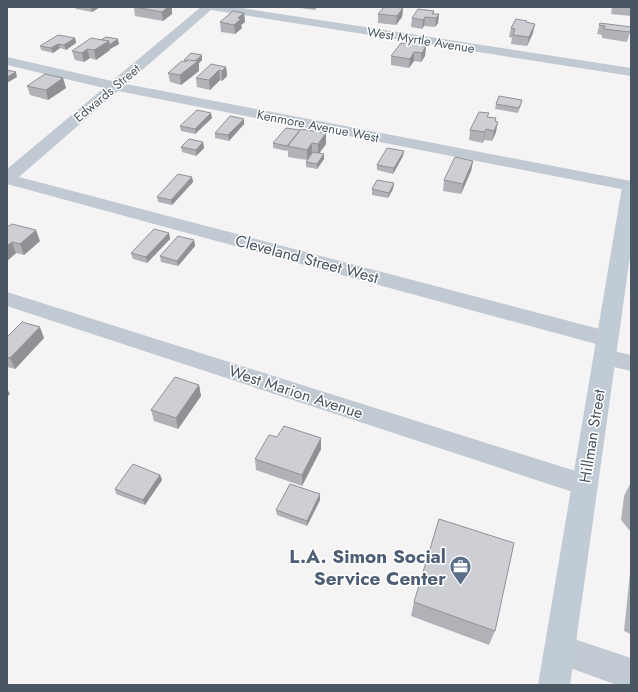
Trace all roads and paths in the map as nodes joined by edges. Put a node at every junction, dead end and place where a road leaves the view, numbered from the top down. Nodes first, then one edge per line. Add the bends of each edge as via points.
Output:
1 (208, 7) edge
2 (212, 7) edge
3 (7, 61) edge
4 (631, 72) edge
5 (115, 86) junction
6 (7, 179) edge
7 (631, 186) edge
8 (7, 299) edge
9 (606, 348) junction
10 (631, 363) edge
11 (585, 485) junction
12 (559, 649) junction
13 (631, 674) edge
14 (554, 685) edge

1 - 5 street, Edwards Street
2 - 4 street, West Myrtle Avenue
3 - 5 street, Kenmore Avenue West
5 - 6 street, Edwards Street
5 - 7 street, Kenmore Avenue West
6 - 9 street, Cleveland Street West
7 - 9 street, Hillman Street
8 - 11 street, West Marion Avenue
9 - 10 street, Cleveland Street West
9 - 11 street, Hillman Street
11 - 12 street, Hillman Street
12 - 13 street
12 - 14 street, Hillman Street

